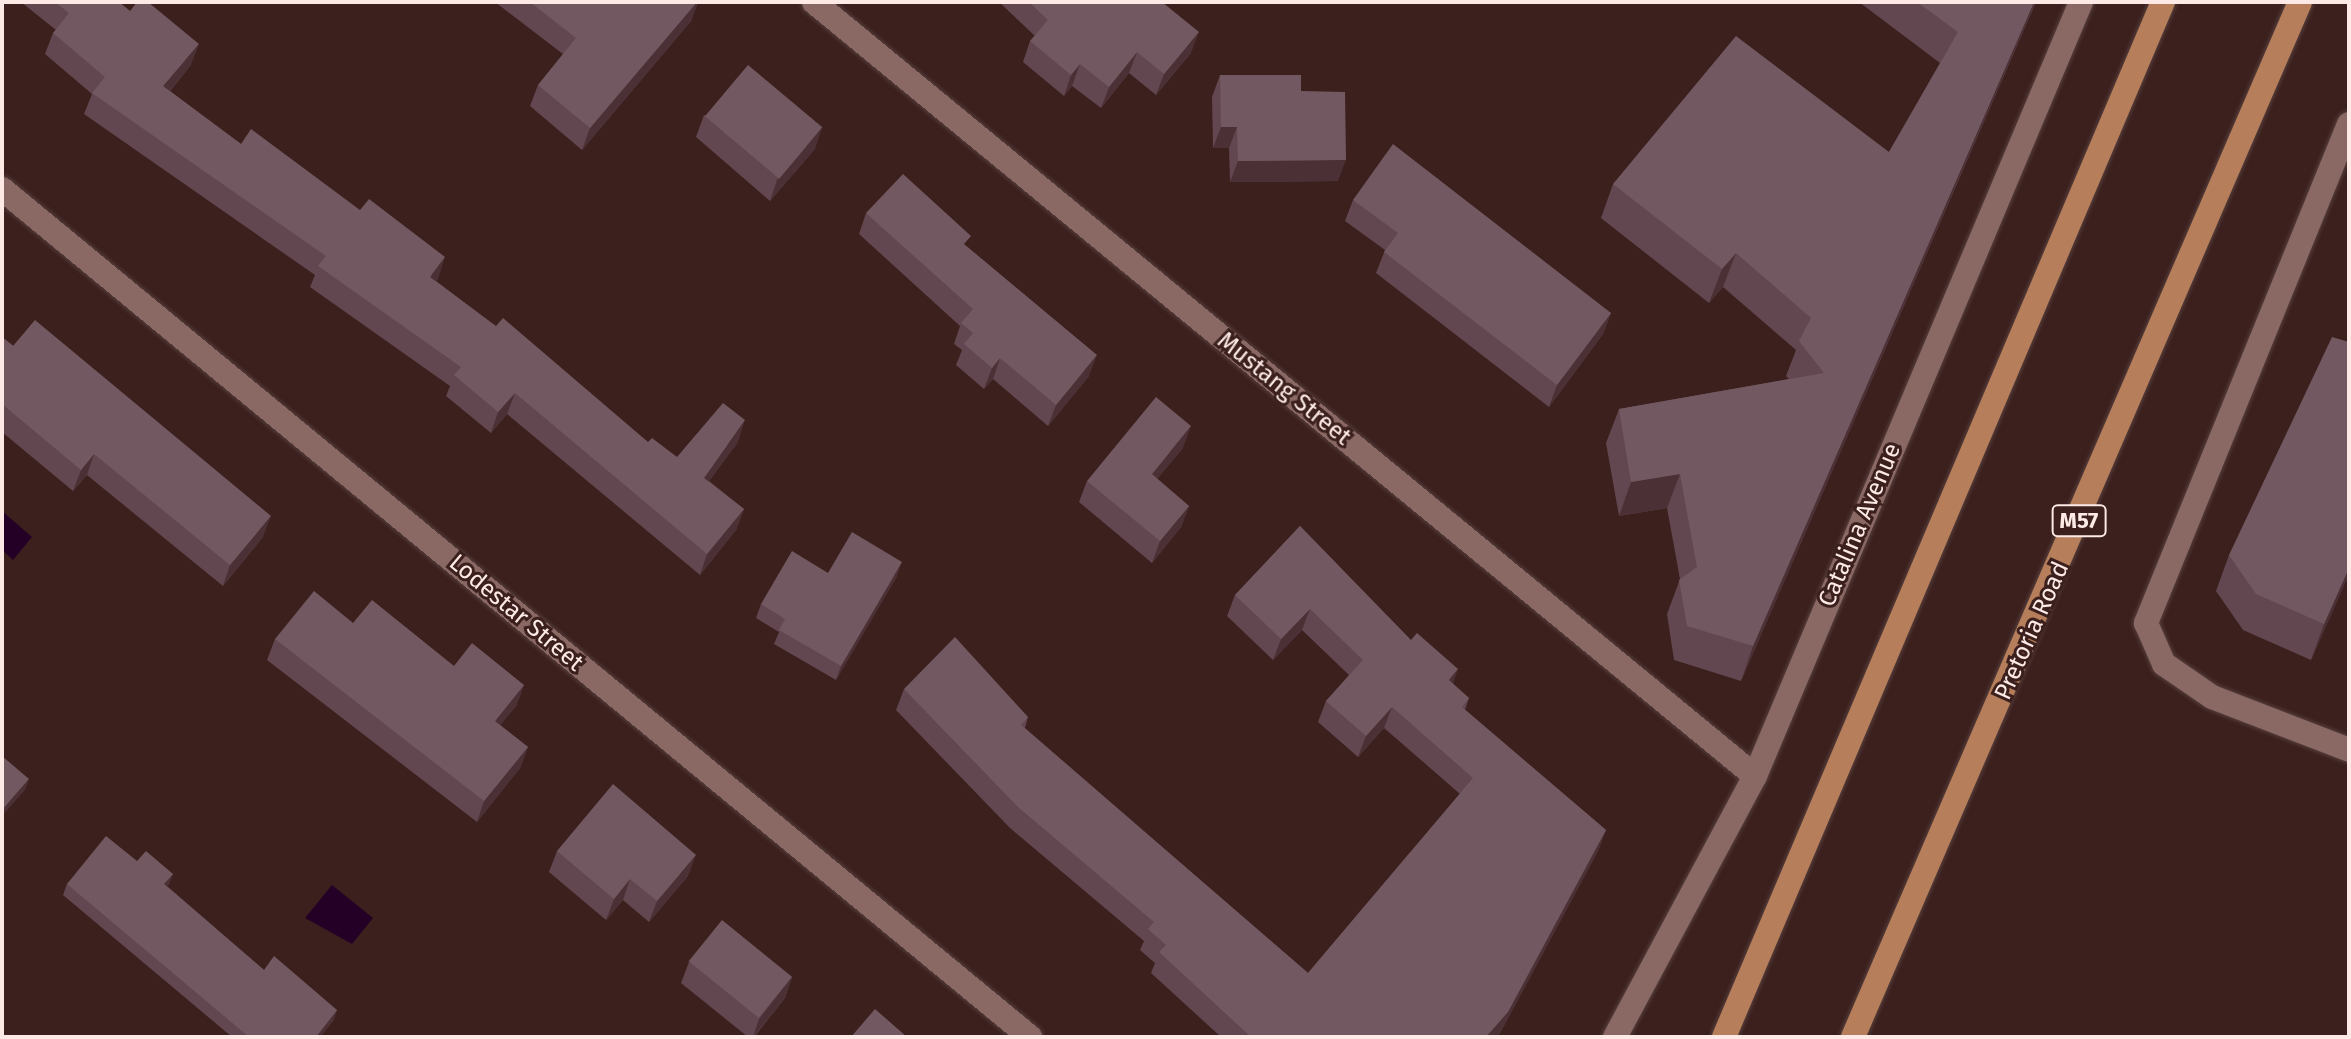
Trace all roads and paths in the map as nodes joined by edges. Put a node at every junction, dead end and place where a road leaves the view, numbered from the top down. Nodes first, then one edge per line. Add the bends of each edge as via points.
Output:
1 (814, 2) edge
2 (2081, 2) edge
3 (2163, 2) edge
4 (2300, 2) edge
5 (2349, 124) edge
6 (2, 189) edge
7 (2349, 750) edge
8 (1755, 776) junction
9 (1030, 1037) edge
10 (1615, 1037) edge
11 (1724, 1037) edge
12 (1853, 1037) edge

1 - 8 street, Mustang Street
2 - 8 street, Catalina Avenue
3 - 11 main road
4 - 12 main road, Pretoria Road / M57
5 - 7 street via 2146,623 2164,664 2212,697
6 - 9 street, Lodestar Street
8 - 10 street, Catalina Avenue

